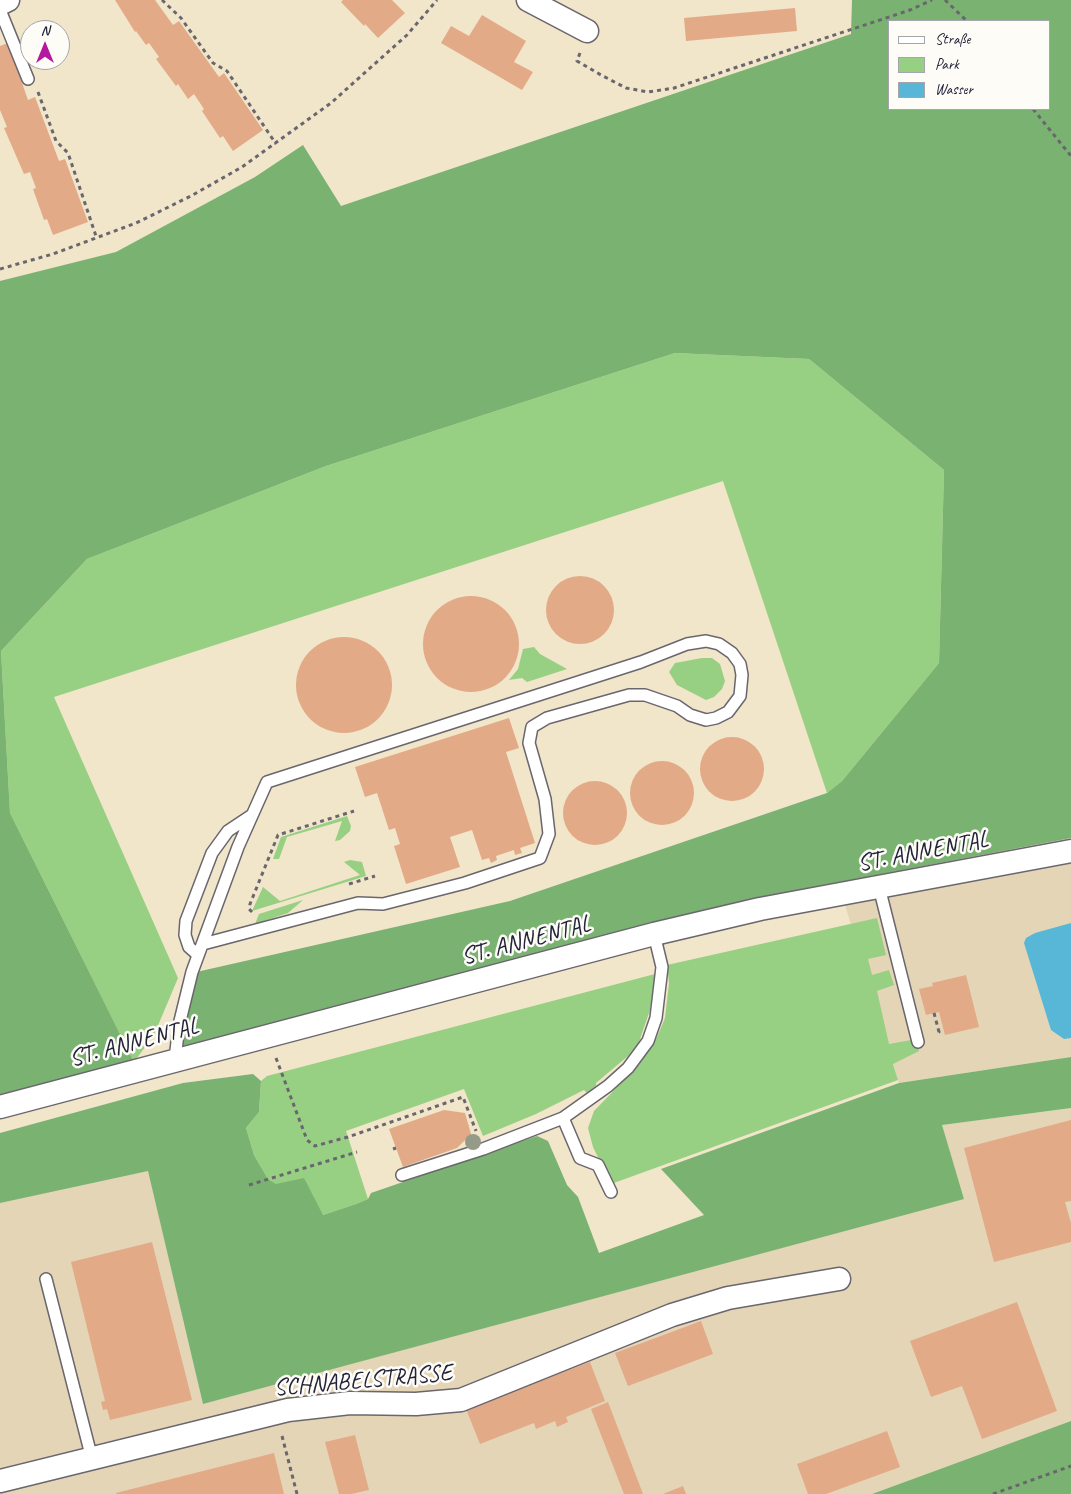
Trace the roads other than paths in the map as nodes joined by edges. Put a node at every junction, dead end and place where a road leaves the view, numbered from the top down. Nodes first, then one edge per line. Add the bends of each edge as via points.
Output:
1 (8, 0) edge
2 (528, 0) edge
3 (0, 4) edge
4 (0, 10) edge
5 (587, 31) road end
6 (28, 79) road end
7 (253, 814) junction
8 (1071, 851) edge
9 (879, 888) junction
10 (654, 934) junction
11 (203, 944) junction
12 (198, 956) junction
13 (918, 1042) dead end
14 (175, 1059) junction
15 (0, 1106) edge
16 (563, 1118) junction
17 (402, 1175) dead end
18 (611, 1192) dead end
19 (46, 1279) dead end
20 (839, 1279) dead end
21 (92, 1459) junction
22 (0, 1481) edge

1 - 3 street
2 - 5 street
4 - 6 lane
7 - 11 lane
7 - 11 lane via 268,782 642,662 687,644 706,641 719,644 740,664 740,696 728,712 716,718 706,720 645,694 629,695 547,718 532,727 529,743 545,799 549,834 540,858 383,904 358,903
7 - 12 lane via 228,831 212,854 186,921 188,947
8 - 9 street, ST. ANNENTAL
9 - 10 street, ST. ANNENTAL via 760,909
9 - 13 lane
10 - 14 street, ST. ANNENTAL
10 - 16 lane via 662,967 661,986 648,1041 628,1068
11 - 12 lane
12 - 14 lane via 179,1025
14 - 15 street, ST. ANNENTAL
16 - 17 lane via 483,1149
16 - 18 lane via 580,1158 598,1165
19 - 21 lane
20 - 21 street, SCHNABELSTRASSE via 728,1298 672,1315 461,1400 416,1404 350,1403 288,1410
21 - 22 street, SCHNABELSTRASSE

